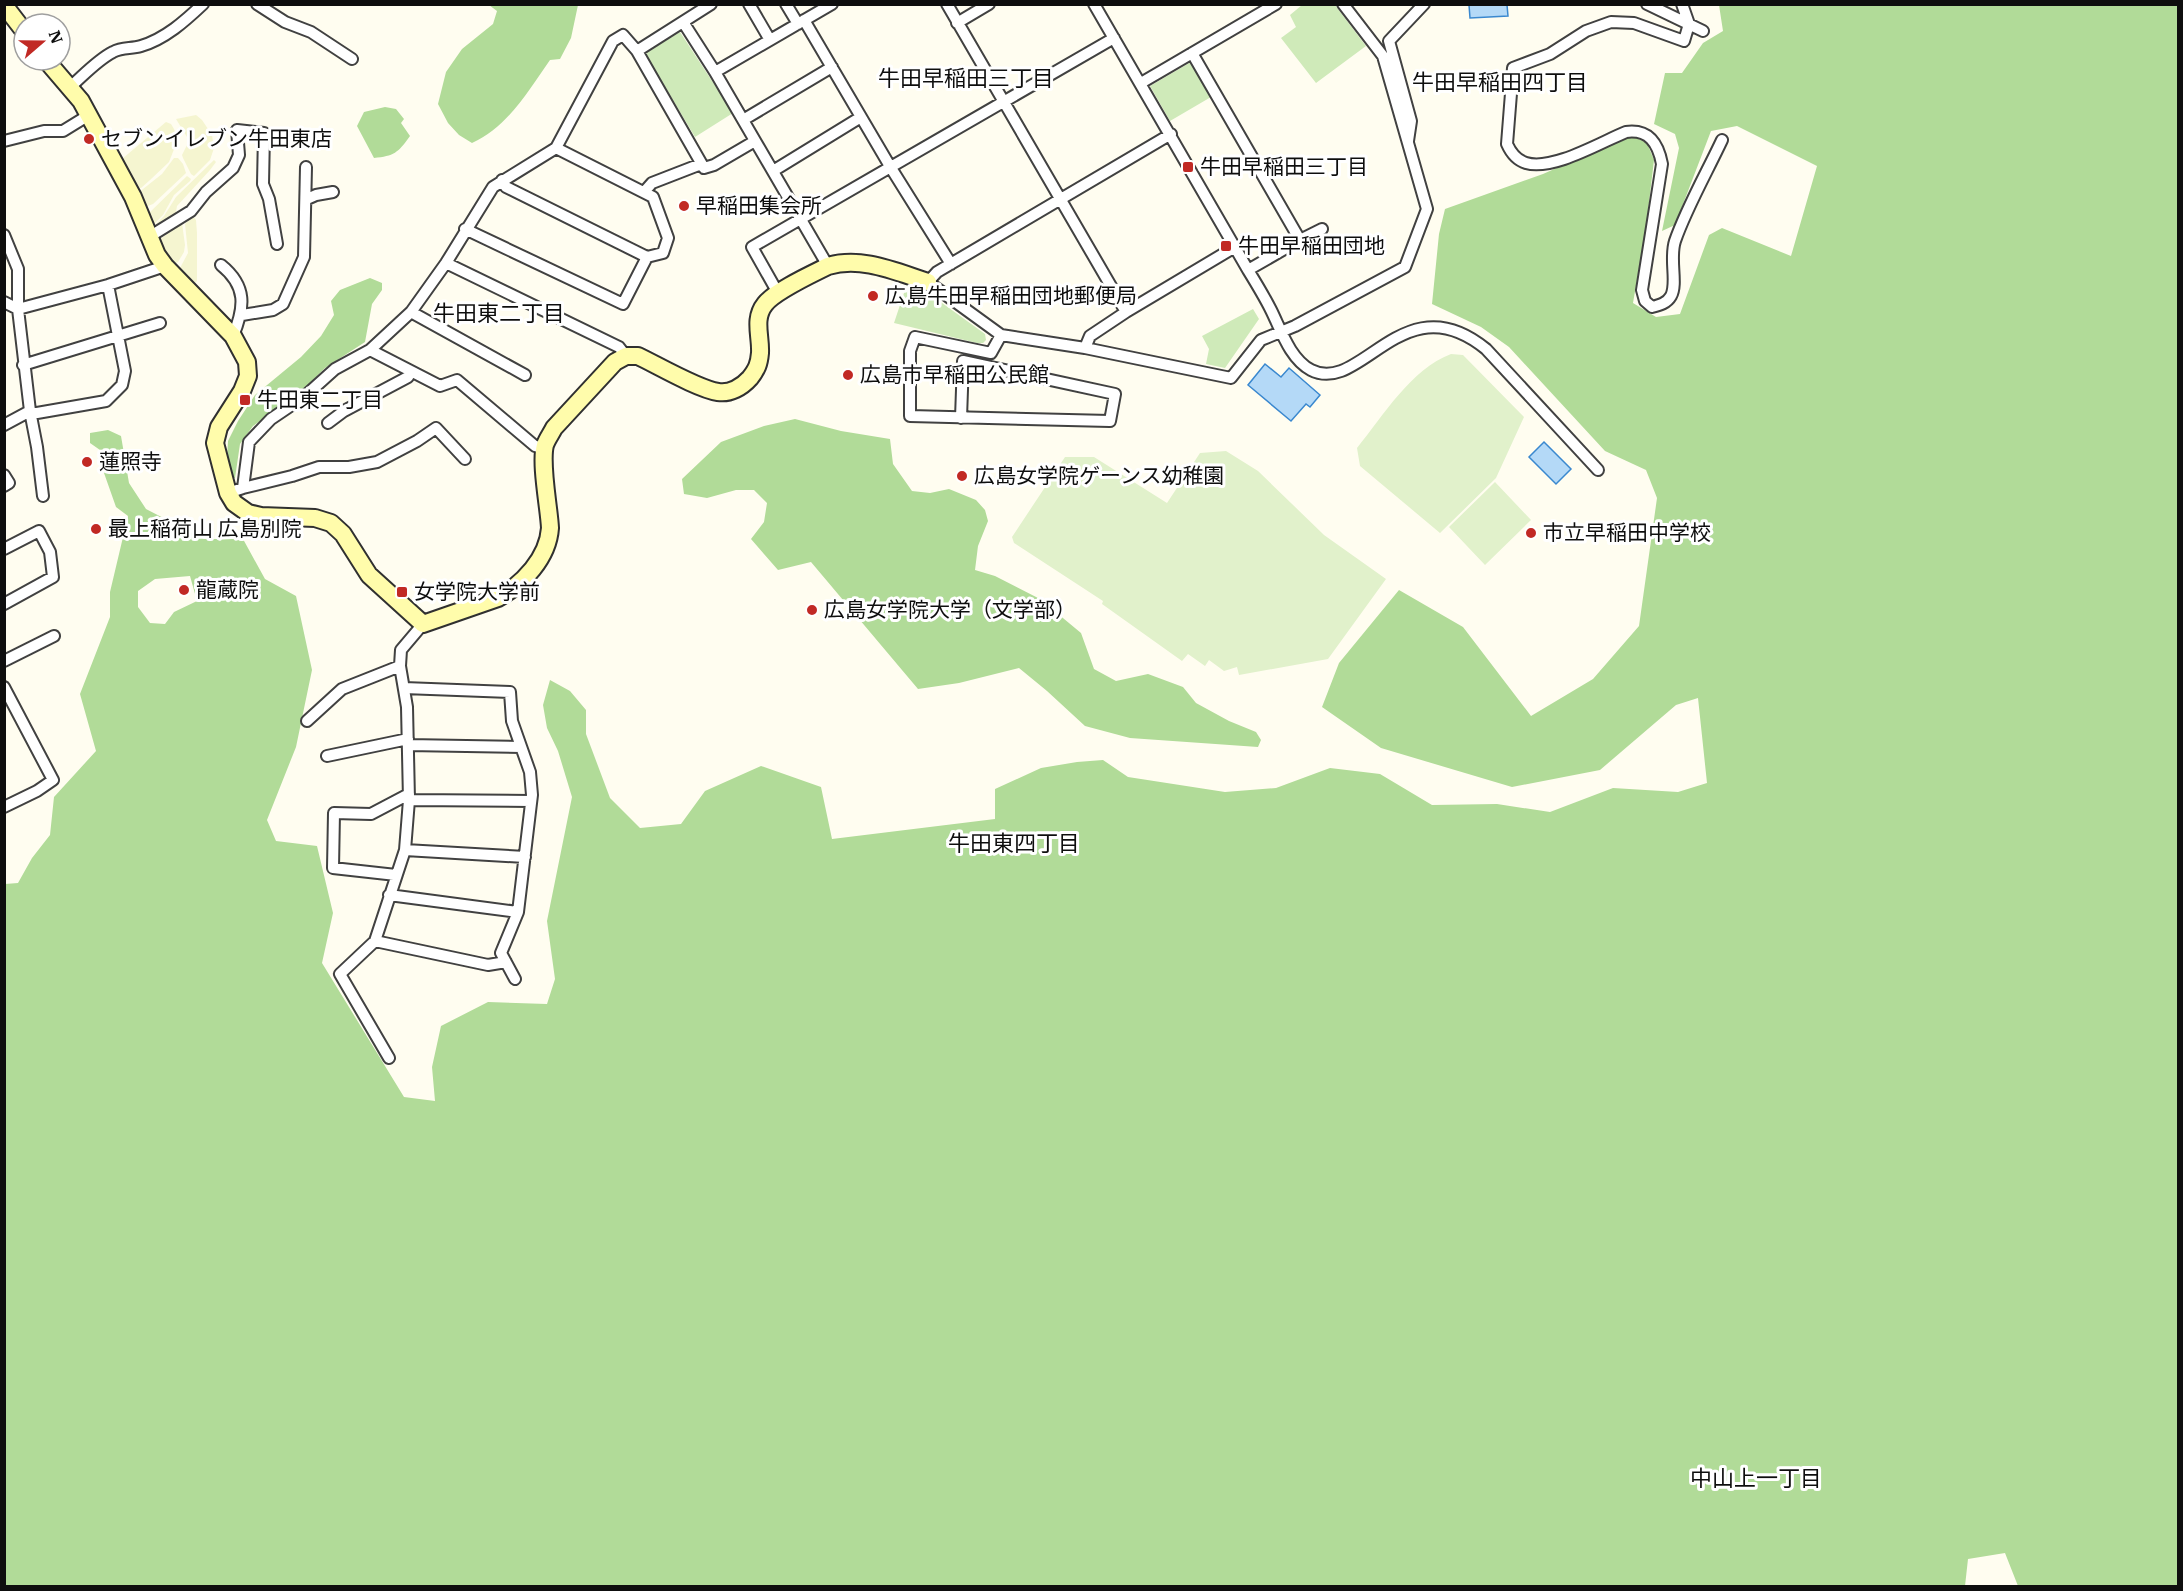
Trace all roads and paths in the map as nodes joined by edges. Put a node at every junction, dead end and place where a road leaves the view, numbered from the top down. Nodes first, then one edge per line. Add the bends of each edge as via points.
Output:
1 (204, 4) edge
2 (257, 4) edge
3 (711, 4) edge
4 (749, 4) edge
5 (786, 4) edge
6 (832, 4) edge
7 (947, 4) edge
8 (1094, 4) edge
9 (1276, 4) edge
10 (1343, 4) edge
11 (1424, 4) edge
12 (1647, 4) edge
13 (1682, 4) edge
14 (984, 6) edge
15 (683, 22) junction
16 (801, 22) junction
17 (957, 23) junction
18 (1689, 24) junction
19 (1703, 31) dead end
20 (1114, 38) junction
21 (770, 40) junction
22 (637, 51) junction
23 (1192, 53) junction
24 (352, 59) dead end
25 (832, 67) junction
26 (56, 72) edge
27 (715, 72) junction
28 (1141, 83) junction
29 (69, 88) junction
30 (1002, 101) junction
31 (89, 115) junction
32 (861, 117) junction
33 (743, 120) junction
34 (1171, 134) junction
35 (1722, 140) dead end
36 (4, 141) edge
37 (755, 141) junction
38 (1408, 144) junction
39 (556, 148) junction
40 (701, 164) junction
41 (306, 167) dead end
42 (891, 168) junction
43 (772, 171) junction
44 (502, 180) junction
45 (333, 192) dead end
46 (644, 192) junction
47 (1060, 198) junction
48 (307, 199) junction
49 (801, 220) junction
50 (465, 229) junction
51 (1322, 229) dead end
52 (4, 235) edge
53 (149, 237) junction
54 (1300, 240) junction
55 (277, 244) dead end
56 (1235, 247) junction
57 (647, 257) junction
58 (446, 263) junction
59 (951, 264) junction
60 (221, 265) dead end
61 (165, 266) junction
62 (828, 266) junction
63 (1248, 270) junction
64 (928, 282) junction
65 (108, 285) junction
66 (778, 293) junction
67 (4, 302) edge
68 (18, 309) junction
69 (411, 312) junction
70 (1126, 312) junction
71 (242, 315) junction
72 (160, 323) dead end
73 (1280, 332) junction
74 (1001, 335) junction
75 (118, 336) junction
76 (233, 336) junction
77 (1085, 348) junction
78 (370, 350) junction
79 (626, 356) junction
80 (23, 365) junction
81 (411, 372) junction
82 (525, 375) dead end
83 (30, 411) junction
84 (961, 418) junction
85 (328, 423) dead end
86 (4, 425) edge
87 (544, 448) junction
88 (465, 459) dead end
89 (1598, 470) dead end
90 (4, 475) edge
91 (4, 486) edge
92 (235, 490) junction
93 (43, 495) dead end
94 (4, 549) edge
95 (4, 604) edge
96 (423, 624) junction
97 (54, 636) dead end
98 (4, 661) edge
99 (400, 666) junction
100 (4, 687) edge
101 (404, 688) junction
102 (307, 721) dead end
103 (408, 742) junction
104 (521, 747) junction
105 (327, 756) dead end
106 (409, 797) junction
107 (531, 801) junction
108 (4, 807) edge
109 (405, 850) junction
110 (525, 857) junction
111 (396, 875) junction
112 (389, 895) junction
113 (518, 912) junction
114 (375, 941) junction
115 (506, 962) junction
116 (515, 979) dead end
117 (389, 1058) dead end

1 - 29 street via 159,39 110,53
2 - 24 street
3 - 15 street
4 - 21 street
5 - 16 street
6 - 16 street
7 - 17 street
8 - 20 street
9 - 23 street
10 - 38 street via 1383,56
11 - 38 street via 1389,41 1411,121
12 - 18 street
13 - 18 street
14 - 17 street
15 - 22 street
15 - 27 street
16 - 21 street
16 - 25 street
17 - 30 street
18 - 19 street
18 - 35 street via 1684,41 1634,23 1611,22 1586,31 1550,54 1513,68 1507,144 1512,155 1525,163 1540,165 1626,132 1638,130 1648,136 1660,150 1662,164 1642,290 1652,307 1671,297 1675,242
20 - 28 street
20 - 30 street
21 - 27 street
22 - 39 street via 623,35 613,41
22 - 40 street
23 - 28 street
23 - 54 street
25 - 32 street
25 - 33 street
26 - 29 street
27 - 33 street
28 - 34 street
29 - 31 street
30 - 42 street
30 - 47 street
31 - 36 street via 63,131 44,131
31 - 53 street via 133,197
32 - 42 street
32 - 43 street
33 - 37 street
34 - 47 street
34 - 56 street
37 - 40 street via 714,165 704,168
37 - 43 street
38 - 73 street via 1427,209 1405,267
39 - 44 street
39 - 46 street
40 - 46 street via 652,183
41 - 48 street
42 - 49 street
42 - 59 street
43 - 49 street
44 - 50 street
44 - 57 street via 506,187
45 - 48 street
46 - 57 street via 653,197 668,238 663,253
47 - 59 street
47 - 70 street
48 - 71 street via 304,257 282,304 273,310
49 - 62 street
49 - 66 street via 752,248
50 - 57 street via 624,304
50 - 58 street
51 - 54 street
52 - 68 street via 18,269
53 - 55 street via 191,211 233,168 239,155 237,130 264,134 263,184
53 - 61 street
54 - 63 street
56 - 63 street
56 - 70 street
58 - 69 street
58 - 79 street via 619,347
59 - 64 street
60 - 71 street via 235,276
61 - 65 street
61 - 76 street
62 - 64 street via 871,263
62 - 66 street
63 - 73 street
64 - 74 street
65 - 68 street
65 - 75 street
66 - 79 street via 765,303 758,317 758,368 746,383 732,391 702,387 638,356
67 - 68 street
68 - 80 street
69 - 78 street
69 - 82 street
70 - 77 street via 1090,336
71 - 76 street
72 - 75 street
73 - 77 street via 1261,340 1231,378
73 - 89 street via 1298,359 1312,370 1328,374 1343,371 1401,335 1422,327 1449,329 1472,338
74 - 77 street
74 - 84 street via 991,353 915,337 910,351 910,416
75 - 80 street
75 - 83 street via 125,371 122,385 106,401
76 - 92 street via 247,362 248,376 219,427 215,443
78 - 81 street
78 - 92 street via 335,369 271,419 249,442
79 - 87 street via 554,428
80 - 83 street
81 - 85 street
81 - 87 street via 440,386 457,380 535,446
83 - 86 street
83 - 93 street
84 - 84 street via 1110,421 1115,394 963,361
87 - 96 street via 550,528 544,554 509,592
88 - 92 street via 436,428 377,462 319,467
90 - 91 street via 9,483
92 - 96 street via 234,504 248,513 315,518 331,523 343,534 369,575
94 - 95 street via 39,531 50,552 53,577
96 - 99 street via 401,650
97 - 98 street
99 - 101 street
99 - 102 street via 342,689
100 - 108 street via 53,780
101 - 103 street
101 - 104 street via 510,692 512,721
103 - 104 street
103 - 105 street
103 - 106 street
104 - 107 street via 530,772
106 - 107 street
106 - 109 street
106 - 111 street via 370,814 334,813 333,868
107 - 110 street
109 - 110 street
109 - 111 street
110 - 113 street
111 - 112 street
112 - 113 street
112 - 114 street
113 - 115 street via 501,953
114 - 115 street via 488,965
114 - 117 street via 340,974
115 - 116 street

